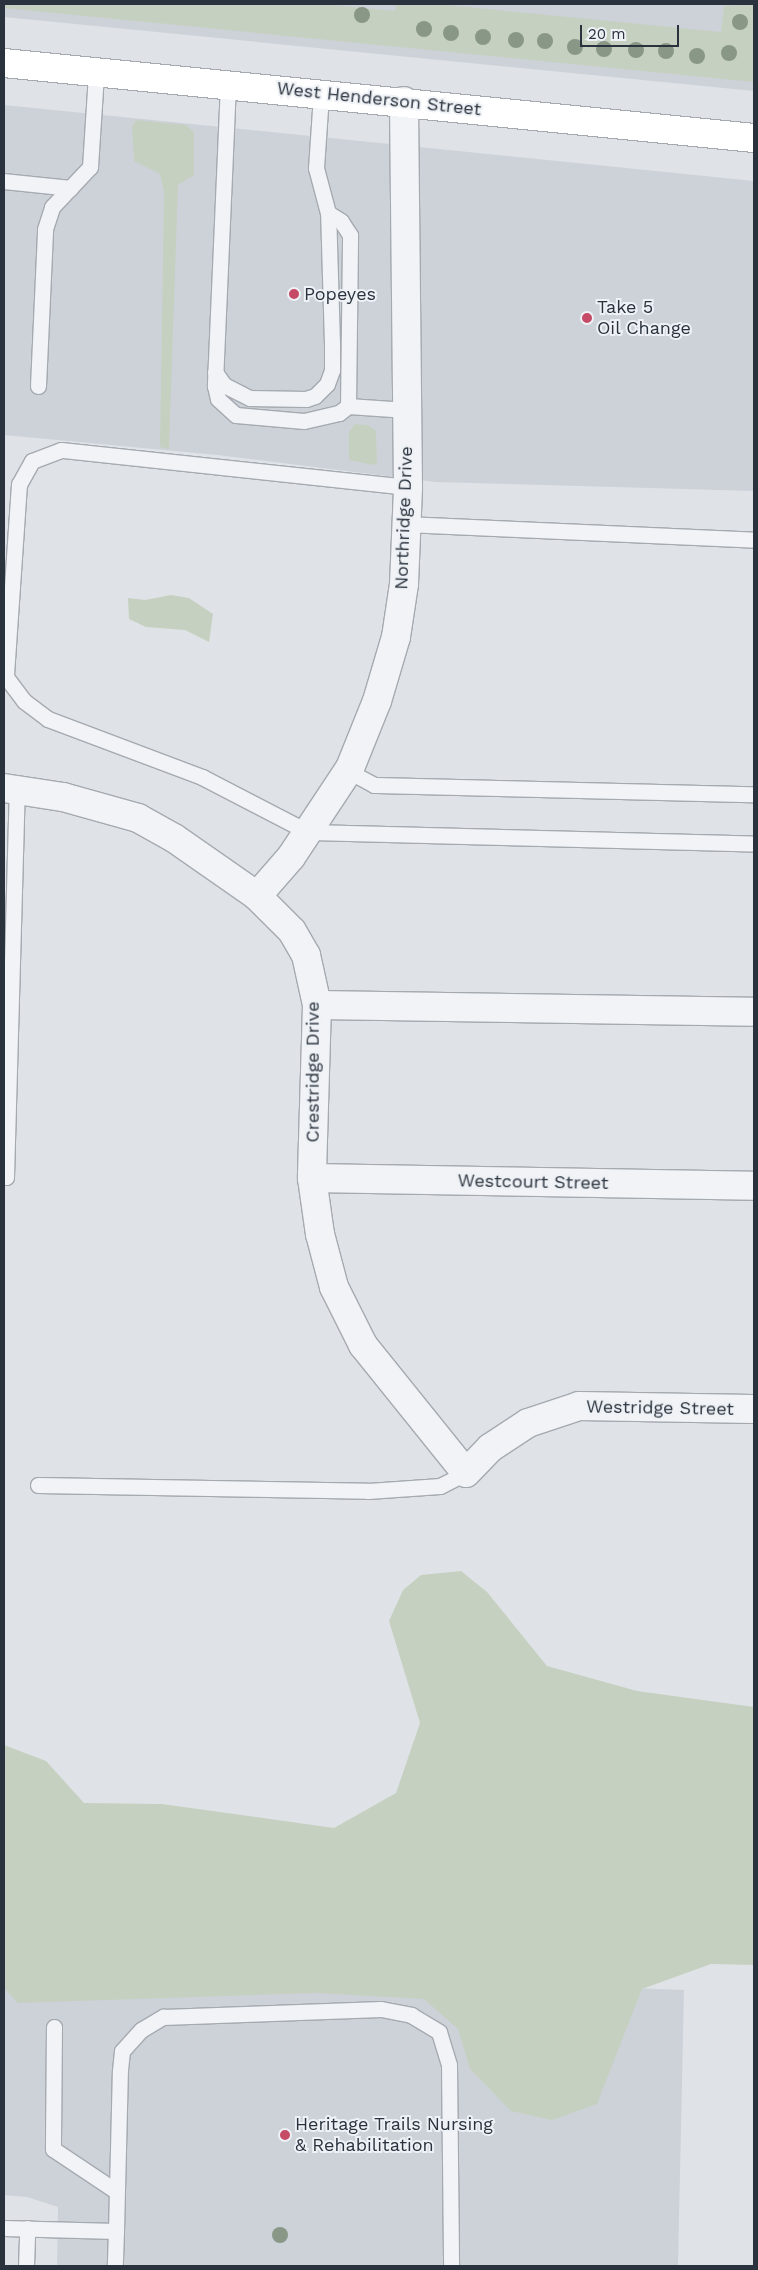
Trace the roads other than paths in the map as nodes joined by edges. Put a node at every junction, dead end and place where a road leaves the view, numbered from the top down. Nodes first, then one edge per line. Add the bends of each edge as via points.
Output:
1 (4, 63) edge
2 (96, 73) junction
3 (228, 84) junction
4 (321, 94) junction
5 (404, 101) junction
6 (754, 138) edge
7 (4, 181) edge
8 (71, 188) junction
9 (328, 213) junction
10 (215, 372) junction
11 (38, 386) dead end
12 (348, 406) junction
13 (407, 410) junction
14 (408, 487) junction
15 (407, 524) junction
16 (754, 540) edge
17 (348, 771) junction
18 (10, 789) edge
19 (754, 794) edge
20 (308, 832) junction
21 (754, 844) edge
22 (257, 896) junction
23 (316, 1005) junction
24 (754, 1012) edge
25 (4, 1177) edge
26 (312, 1178) junction
27 (754, 1186) edge
28 (754, 1409) edge
29 (466, 1472) junction
30 (38, 1485) dead end
31 (54, 2027) dead end
32 (116, 2191) junction
33 (4, 2228) edge
34 (27, 2228) junction
35 (116, 2230) junction
36 (26, 2266) edge
37 (115, 2266) edge
38 (451, 2266) edge

1 - 2 main road, West Henderson Street
2 - 3 main road, West Henderson Street
2 - 8 lane via 90,167
3 - 4 main road, West Henderson Street
3 - 10 lane
4 - 5 main road, West Henderson Street
4 - 9 lane via 316,168
5 - 6 main road, West Henderson Street
5 - 13 street, Northridge Drive
7 - 8 lane
8 - 11 lane via 52,207 45,229
9 - 10 lane via 332,370 326,384 306,399 250,398 224,385
9 - 12 lane via 341,221 350,235
10 - 12 lane via 218,399 236,415 304,421 339,413
12 - 13 lane
13 - 14 street, Northridge Drive
14 - 15 street, Northridge Drive
14 - 20 lane via 61,450 32,461 19,484 6,677 24,701 48,719 202,777
15 - 16 lane
15 - 17 street, Northridge Drive via 404,584 396,637 377,701
17 - 19 lane via 374,785
17 - 20 street, Northridge Drive
18 - 22 street, Crestridge Drive via 63,796 138,818 174,838
18 - 25 lane
20 - 21 lane
20 - 22 street, Northridge Drive
22 - 23 street, Crestridge Drive via 292,931 306,954
23 - 24 street
23 - 26 street, Crestridge Drive
26 - 27 street, Westcourt Street
26 - 29 street, Crestridge Drive via 320,1234 334,1287 363,1345
28 - 29 street, Westridge Street via 579,1406 528,1423 490,1448
29 - 30 lane via 440,1486 368,1491
31 - 32 lane via 53,2149
32 - 35 lane
32 - 38 lane via 122,2051 141,2030 163,2017 381,2009 411,2015 440,2032 450,2065
33 - 34 lane
34 - 35 lane
34 - 36 lane
35 - 37 lane

